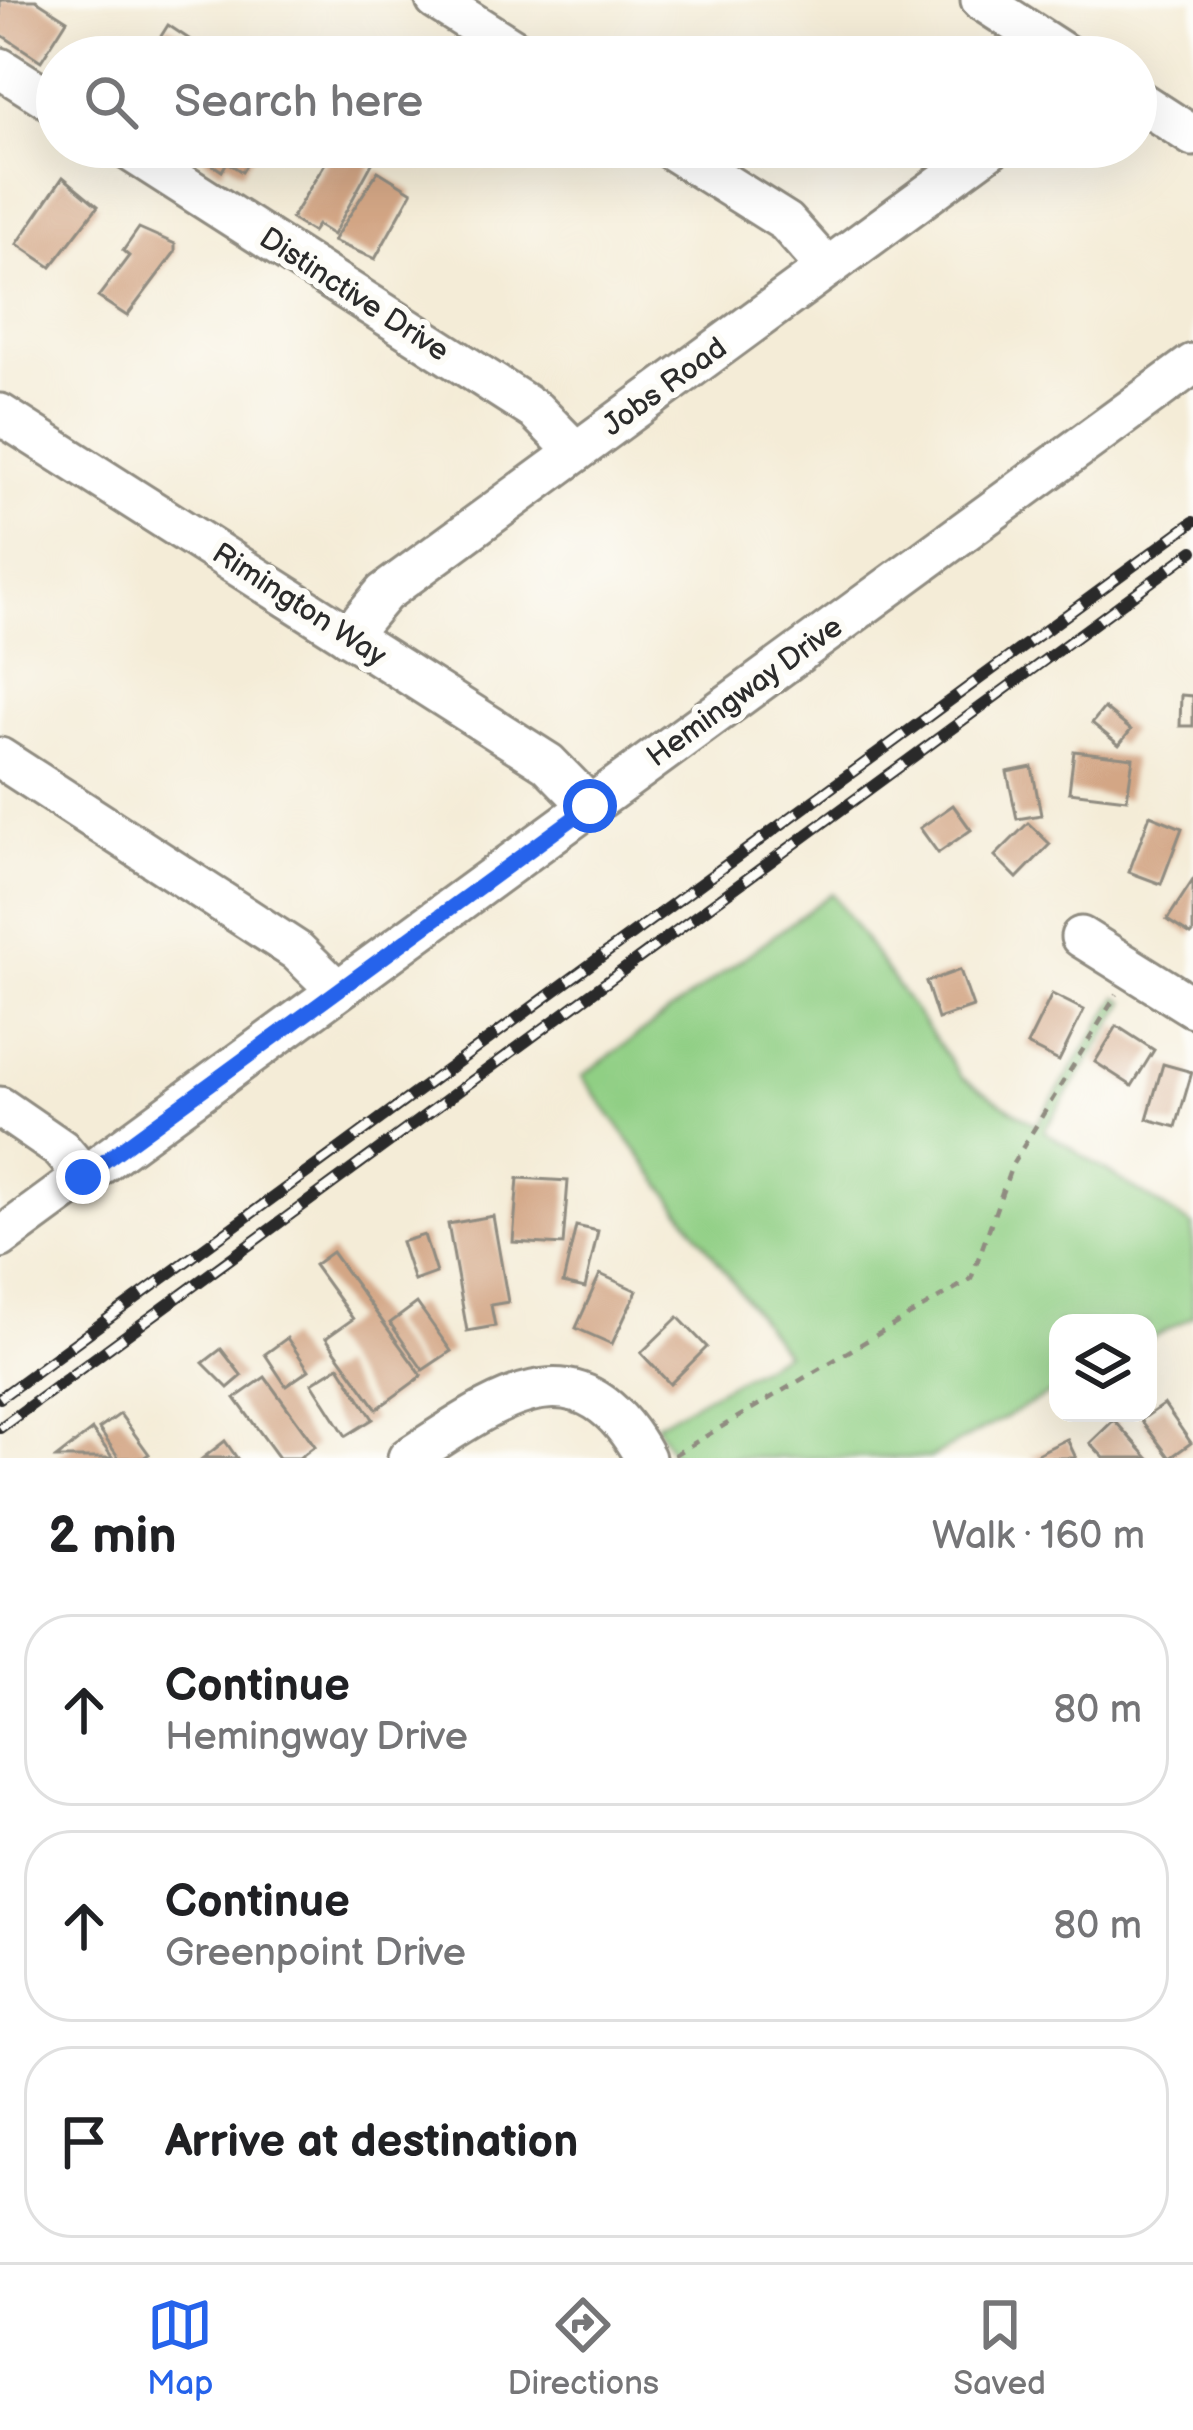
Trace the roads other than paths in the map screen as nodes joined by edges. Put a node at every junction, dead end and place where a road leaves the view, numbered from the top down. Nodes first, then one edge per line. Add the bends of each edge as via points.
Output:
1 (436, 0) edge
2 (981, 0) edge
3 (493, 36) edge
4 (1037, 36) edge
5 (0, 68) edge
6 (36, 91) edge
7 (1157, 113) edge
8 (1193, 136) edge
9 (157, 168) edge
10 (700, 168) edge
11 (963, 168) edge
12 (827, 268) junction
13 (1193, 364) edge
14 (0, 414) edge
15 (576, 452) junction
16 (348, 636) junction
17 (0, 758) edge
18 (590, 806) junction
19 (1081, 937) dead end
20 (338, 991) junction
21 (1193, 1007) edge
22 (0, 1107) edge
23 (83, 1177) junction
24 (0, 1238) edge
25 (408, 1458) edge
26 (645, 1458) edge

1 - 3 street
2 - 4 street
5 - 6 street
7 - 8 street
9 - 15 street, Distinctive Drive via 536,411
10 - 12 street via 785,222
11 - 12 street, Jobs Road
12 - 15 street, Jobs Road
13 - 18 street, Hemingway Drive
14 - 16 street, Rimington Way
15 - 16 street, Jobs Road via 384,593
16 - 18 street, Rimington Way via 548,763
17 - 20 street via 298,951
18 - 20 street, Hemingway Drive
19 - 21 street
20 - 23 street, Hemingway Drive
22 - 23 street via 62,1149
23 - 24 street, Hemingway Drive
25 - 26 street via 503,1396 551,1387 606,1406

